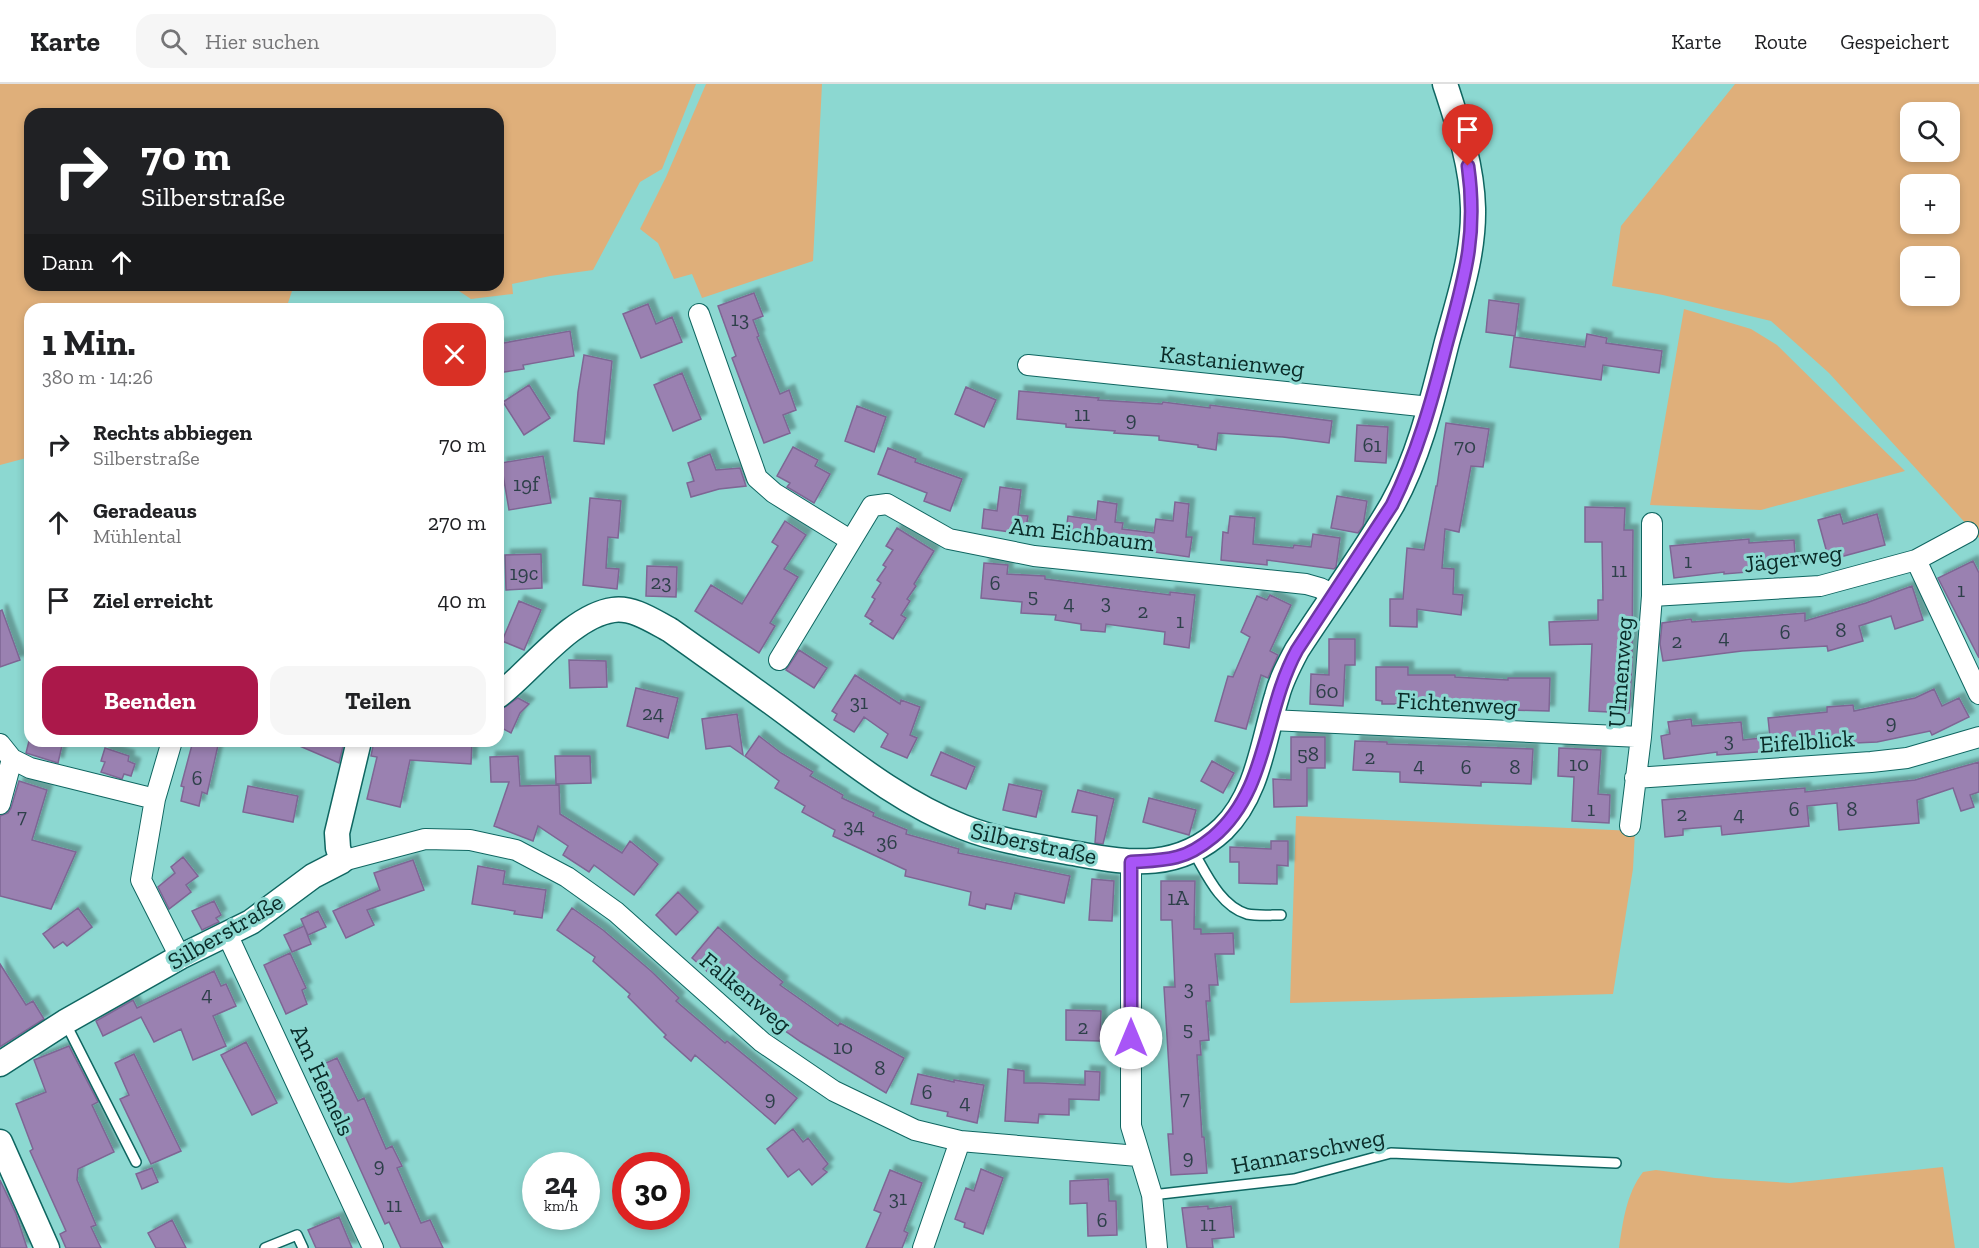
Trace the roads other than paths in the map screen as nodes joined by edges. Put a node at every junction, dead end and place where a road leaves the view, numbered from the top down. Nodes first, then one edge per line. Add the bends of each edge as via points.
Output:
1 (1445, 84) edge
2 (699, 314) dead end
3 (1028, 365) dead end
4 (1430, 407) junction
5 (1652, 522) dead end
6 (1968, 532) dead end
7 (850, 540) junction
8 (1916, 560) junction
9 (1334, 595) junction
10 (1652, 596) junction
11 (779, 660) dead end
12 (504, 691) edge
13 (1979, 694) edge
14 (1270, 720) junction
15 (1641, 736) junction
16 (1979, 736) edge
17 (170, 747) edge
18 (358, 747) edge
19 (6, 752) edge
20 (1635, 778) junction
21 (155, 799) junction
22 (0, 804) edge
23 (1630, 826) dead end
24 (1193, 851) junction
25 (342, 861) junction
26 (1131, 862) junction
27 (1281, 915) dead end
28 (227, 934) junction
29 (180, 957) junction
30 (65, 1022) junction
31 (0, 1064) edge
32 (960, 1141) junction
33 (0, 1142) edge
34 (1138, 1156) junction
35 (136, 1162) dead end
36 (1616, 1163) dead end
37 (1152, 1195) junction
38 (47, 1248) edge
39 (265, 1248) edge
40 (303, 1248) edge
41 (373, 1248) edge
42 (923, 1248) edge
43 (1157, 1248) edge

1 - 4 street, Silberstraße via 1471,186 1472,228 1466,271
2 - 7 street via 757,478 774,493
3 - 4 street, Kastanienweg
4 - 9 street, Silberstraße via 1415,455 1392,505
5 - 10 street, Ulmenweg
6 - 8 street, Jägerweg
7 - 9 street, Am Eichbaum via 872,506 887,504 949,539 1034,556 1306,584
7 - 11 street, Am Eichbaum
8 - 10 street, Jägerweg via 1820,586
8 - 13 street
9 - 14 street, Silberstraße via 1286,670
10 - 15 street, Ulmenweg
12 - 26 street, Silberstraße via 584,622 614,610 633,612 670,630 911,803 965,828 997,837
14 - 15 street, Fichtenweg
14 - 24 street, Silberstraße via 1255,775 1237,812
15 - 20 street, Ulmenweg
16 - 20 street, Eifelblick via 1907,758
17 - 21 street
18 - 25 street via 337,834
19 - 21 street via 30,768
19 - 22 street
20 - 23 street, Ulmenweg
21 - 29 street via 141,880
24 - 26 street, Silberstraße via 1177,857
24 - 27 lane via 1212,884 1230,904 1248,914
25 - 28 street, Silberstraße
25 - 32 street, Falkenweg via 425,838 470,840 516,850 567,877 616,912 762,1042 834,1091 915,1130
26 - 34 street via 1131,1126
28 - 29 street, Silberstraße
28 - 41 street, Am Hemels
29 - 30 street, Silberstraße
30 - 31 street, Silberstraße
30 - 35 lane
32 - 34 street, Falkenweg
32 - 42 street
33 - 38 street
34 - 37 street
36 - 37 lane, Hannarschweg via 1390,1153 1294,1179
37 - 43 street
39 - 40 lane via 297,1235

